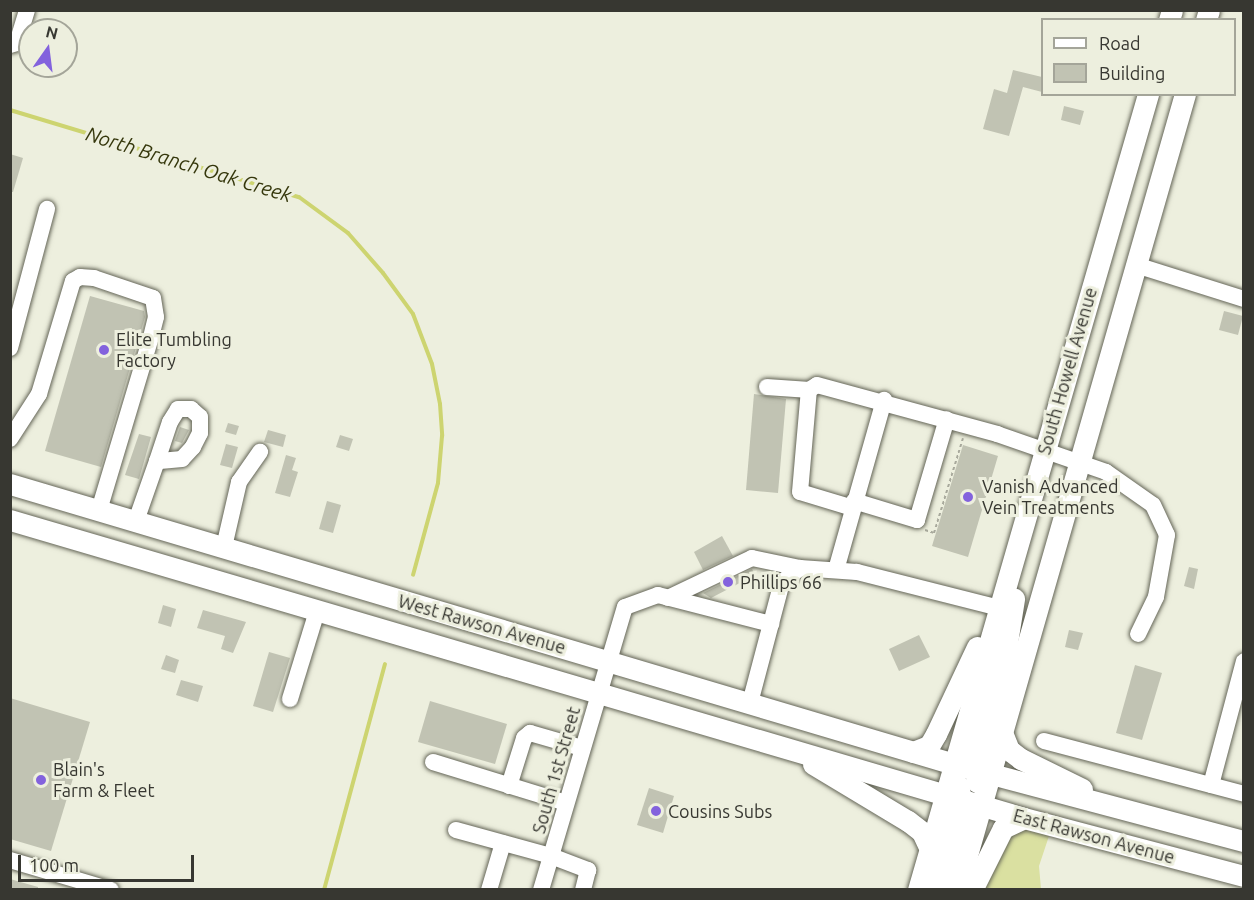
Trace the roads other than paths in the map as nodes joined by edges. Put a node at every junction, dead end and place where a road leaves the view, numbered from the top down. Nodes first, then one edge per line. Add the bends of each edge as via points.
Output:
1 (27, 10) edge
2 (10, 45) edge
3 (1147, 96) edge
4 (1184, 96) edge
5 (47, 209) dead end
6 (1136, 265) junction
7 (1244, 299) edge
8 (10, 348) edge
9 (767, 387) dead end
10 (809, 390) junction
11 (884, 400) junction
12 (947, 419) junction
13 (10, 439) edge
14 (260, 452) dead end
15 (1043, 453) junction
16 (157, 461) dead end
17 (1080, 464) junction
18 (10, 484) edge
19 (854, 504) junction
20 (1028, 508) junction
21 (99, 510) junction
22 (10, 520) edge
23 (136, 521) junction
24 (221, 547) junction
25 (800, 568) junction
26 (836, 570) junction
27 (208, 578) junction
28 (668, 598) junction
29 (994, 607) junction
30 (317, 611) junction
31 (771, 624) junction
32 (1138, 634) dead end
33 (607, 661) junction
34 (1244, 661) edge
35 (598, 694) junction
36 (290, 699) dead end
37 (750, 704) junction
38 (1003, 735) junction
39 (1044, 741) dead end
40 (582, 748) junction
41 (786, 748) junction
42 (913, 752) junction
43 (433, 762) dead end
44 (954, 764) junction
45 (983, 772) junction
46 (1211, 785) junction
47 (509, 786) junction
48 (1243, 793) edge
49 (953, 797) junction
50 (566, 803) junction
51 (982, 806) junction
52 (1123, 809) junction
53 (1024, 818) junction
54 (456, 830) dead end
55 (1244, 841) edge
56 (503, 843) junction
57 (930, 849) junction
58 (551, 856) junction
59 (10, 860) edge
60 (1244, 876) edge
61 (111, 890) edge
62 (489, 890) edge
63 (541, 890) edge
64 (583, 890) edge
65 (918, 890) edge
66 (938, 890) edge
67 (957, 890) edge
68 (972, 890) edge

1 - 2 street via 17,43
3 - 15 main road, South Howell Avenue
4 - 6 main road, South Howell Avenue
5 - 8 street
6 - 7 street
6 - 17 main road, South Howell Avenue
9 - 10 street
10 - 11 street via 824,384
10 - 19 street via 800,492
11 - 12 street
11 - 19 street
12 - 15 street
12 - 19 street via 917,520
13 - 21 street via 39,394 73,281 94,278 153,298 156,317 151,337
14 - 24 street via 239,482
15 - 17 street
15 - 20 main road, South Howell Avenue
16 - 23 street
17 - 32 street via 1106,472 1153,505 1167,535 1156,597
17 - 38 main road, South Howell Avenue
18 - 21 main road, West Rawson Avenue
19 - 26 street
20 - 29 main road, South Howell Avenue
20 - 45 main road
21 - 23 main road, West Rawson Avenue
22 - 27 main road, West Rawson Avenue
23 - 24 main road, West Rawson Avenue
24 - 27 main road
24 - 33 main road, West Rawson Avenue
25 - 26 street
25 - 28 street via 752,558
25 - 31 street via 782,582
26 - 29 street via 912,584
27 - 30 main road, West Rawson Avenue
28 - 31 street
28 - 33 street, South 1st Street via 658,595 625,606
29 - 42 main road via 936,734 929,746
29 - 44 main road
30 - 35 main road, West Rawson Avenue
30 - 36 street
31 - 37 street
33 - 35 street, South 1st Street
33 - 37 main road, West Rawson Avenue
34 - 46 street
35 - 40 street, South 1st Street
35 - 41 main road, West Rawson Avenue
37 - 42 main road, West Rawson Avenue
38 - 45 main road, South Howell Avenue
38 - 52 main road via 1009,750 1021,759
39 - 46 street
40 - 47 street via 530,733 524,738
40 - 50 street, South 1st Street
41 - 49 main road, West Rawson Avenue
41 - 57 main road via 908,820 922,832
42 - 44 main road, West Rawson Avenue
43 - 47 street
44 - 45 main road, East Rawson Avenue
44 - 49 main road
45 - 51 main road, South Howell Avenue
45 - 52 main road, East Rawson Avenue
46 - 48 street
47 - 50 street
49 - 51 main road, East Rawson Avenue
49 - 57 main road
49 - 66 main road
50 - 58 street, South 1st Street
51 - 53 main road, East Rawson Avenue
51 - 67 main road, South Howell Avenue
52 - 55 main road, East Rawson Avenue
53 - 60 main road, East Rawson Avenue
53 - 68 main road via 1003,828
54 - 56 street
56 - 58 street
56 - 62 street
57 - 65 main road
58 - 63 street, South 1st Street
58 - 64 street via 588,870
59 - 61 street

